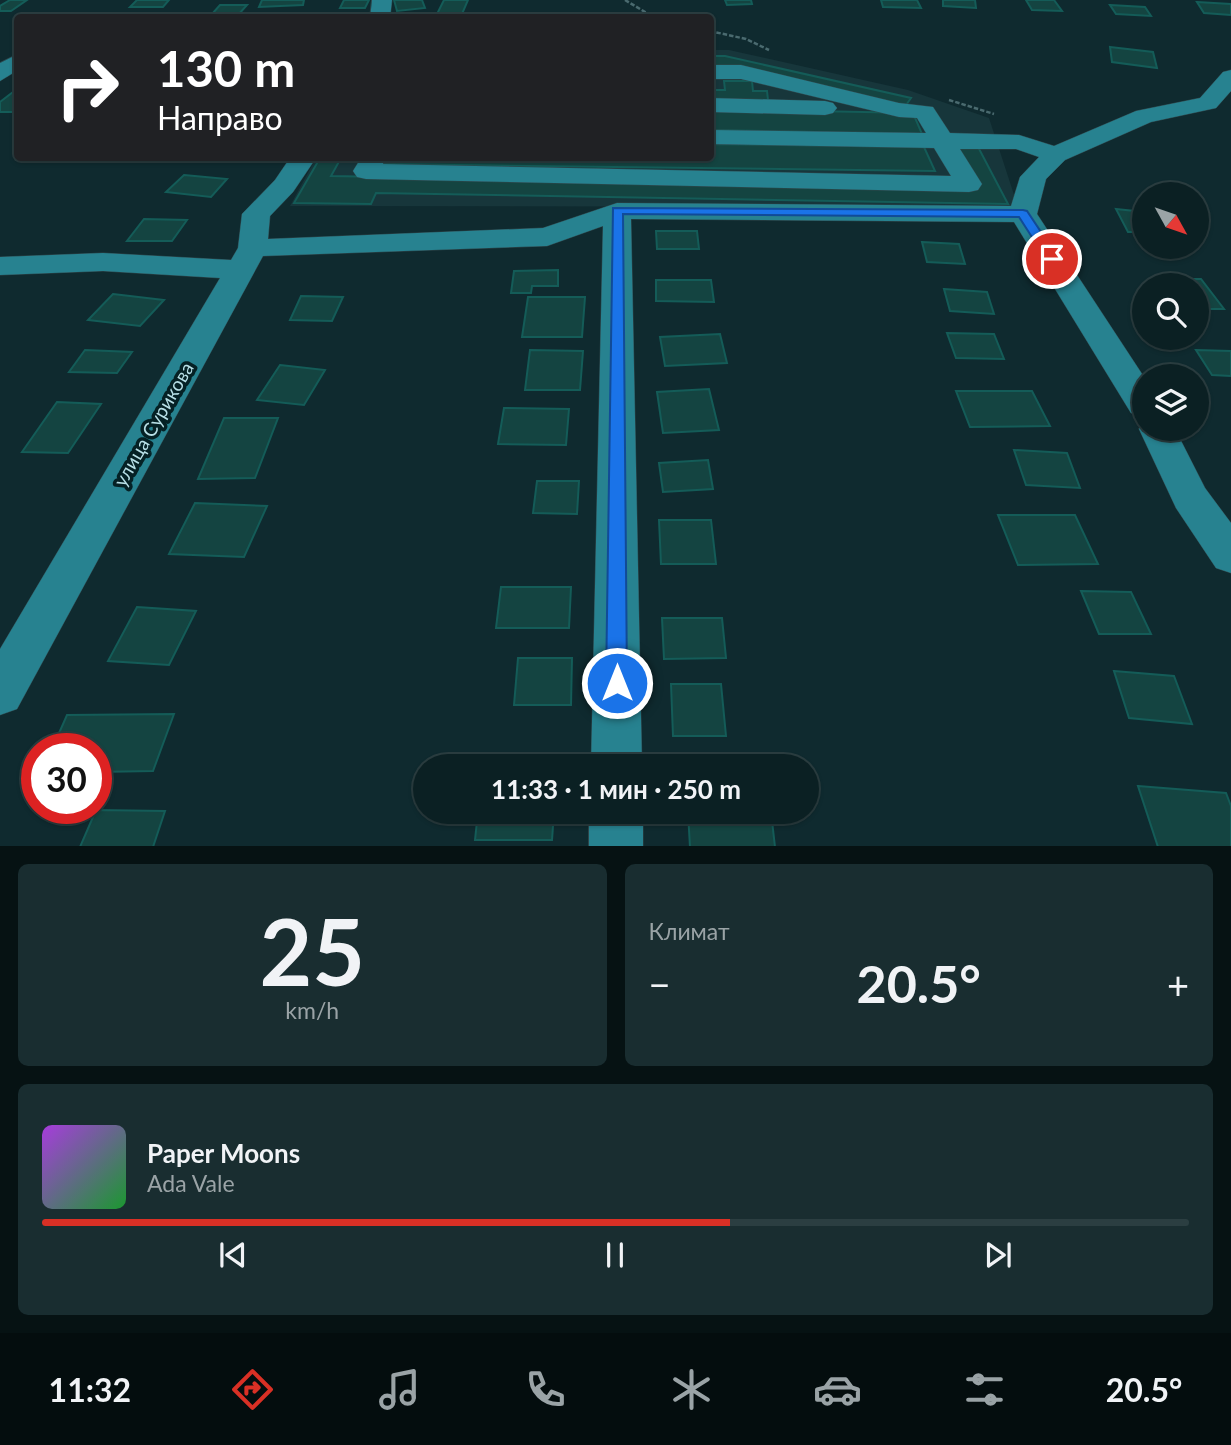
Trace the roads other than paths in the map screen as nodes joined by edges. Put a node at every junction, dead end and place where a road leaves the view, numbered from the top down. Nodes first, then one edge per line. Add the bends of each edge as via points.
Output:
1 (714, 72) edge
2 (1231, 77) edge
3 (714, 105) edge
4 (899, 110) junction
5 (714, 137) edge
6 (945, 141) junction
7 (1056, 155) junction
8 (301, 161) edge
9 (371, 161) edge
10 (617, 211) junction
11 (1023, 214) junction
12 (247, 259) junction
13 (0, 266) edge
14 (1132, 385) edge
15 (1163, 441) edge
16 (1231, 556) edge
17 (0, 694) edge
18 (617, 754) edge
19 (616, 824) edge
20 (616, 846) edge

1 - 4 street via 741,72
2 - 7 street via 1208,103 1144,116
3 - 4 street
4 - 6 street via 925,113
5 - 6 street
6 - 7 street via 1019,142
6 - 9 street via 969,184 366,171
7 - 11 street via 1033,177
8 - 12 street, улица Сурикова via 256,214
10 - 11 street
10 - 12 street via 547,237
10 - 18 street
11 - 14 street
12 - 13 street
12 - 17 street, улица Сурикова
15 - 16 street via 1190,497
19 - 20 street

